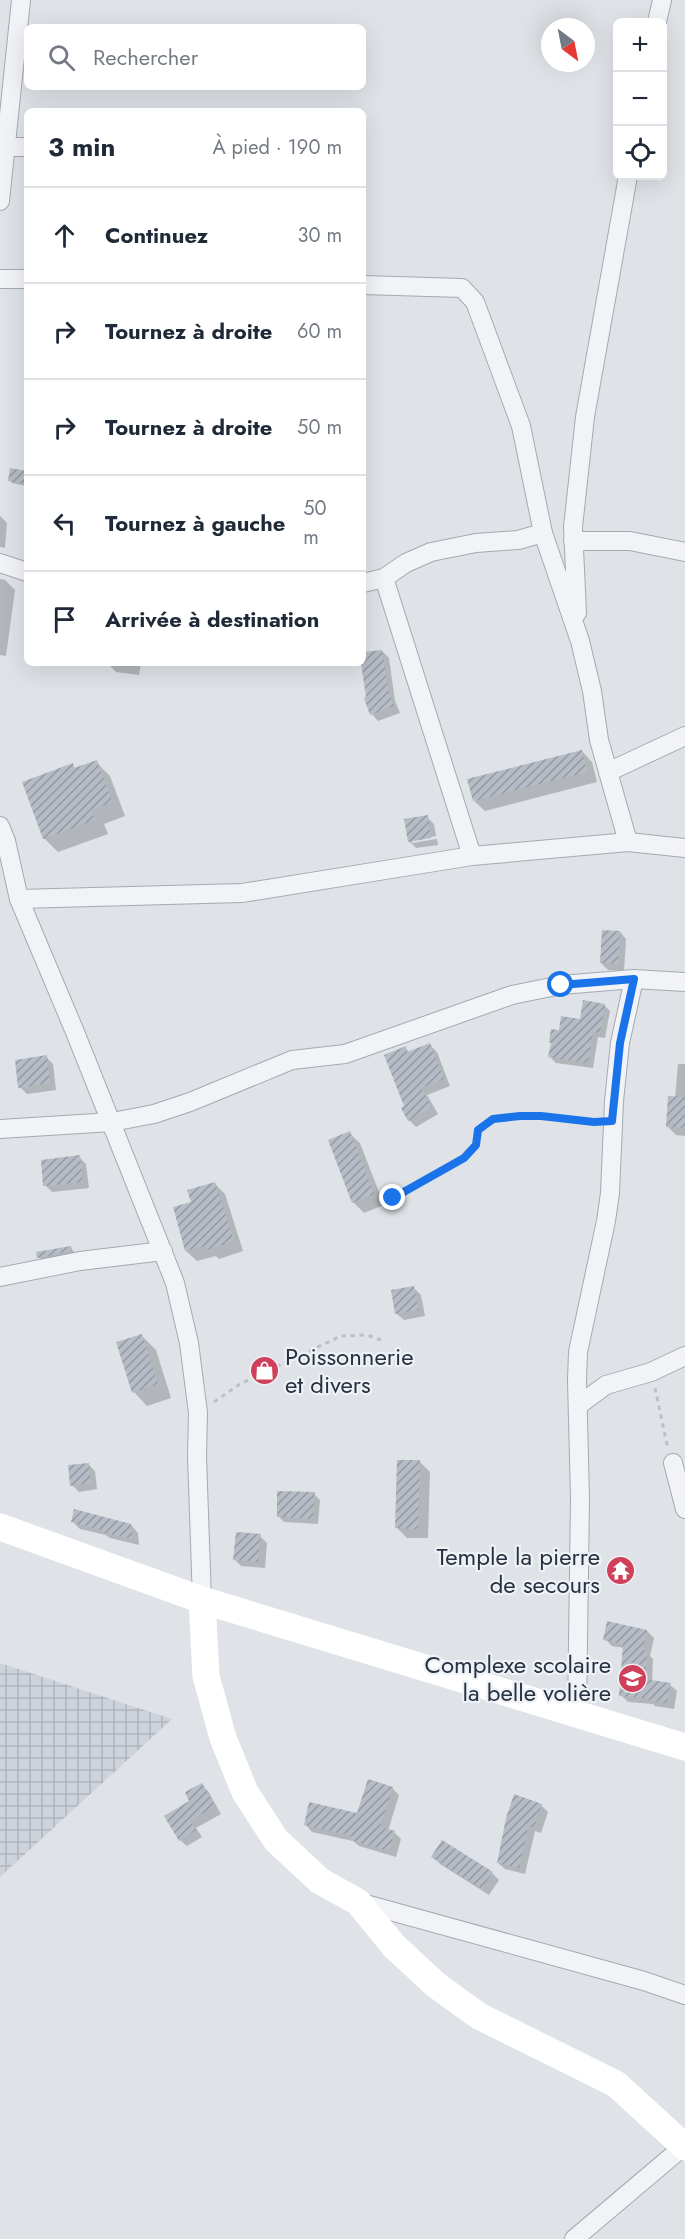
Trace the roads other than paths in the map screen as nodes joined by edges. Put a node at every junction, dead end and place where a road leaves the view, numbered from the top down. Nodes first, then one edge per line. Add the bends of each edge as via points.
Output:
1 (21, 0) edge
2 (662, 0) edge
3 (658, 18) edge
4 (6, 147) junction
5 (24, 147) edge
6 (627, 180) edge
7 (0, 201) edge
8 (0, 279) edge
9 (24, 279) edge
10 (366, 285) edge
11 (543, 533) junction
12 (573, 541) junction
13 (685, 552) edge
14 (0, 563) edge
15 (24, 571) edge
16 (384, 578) junction
17 (366, 582) edge
18 (580, 641) junction
19 (685, 736) edge
20 (609, 772) junction
21 (2, 836) edge
22 (628, 842) junction
23 (685, 848) edge
24 (472, 856) junction
25 (19, 899) junction
26 (634, 979) junction
27 (685, 982) edge
28 (112, 1122) junction
29 (0, 1129) edge
30 (163, 1251) junction
31 (0, 1277) edge
32 (685, 1356) edge
33 (579, 1405) junction
34 (673, 1463) road end
35 (685, 1509) edge
36 (0, 1527) edge
37 (202, 1600) junction
38 (577, 1714) junction
39 (685, 1747) edge
40 (358, 1902) junction
41 (685, 1995) edge
42 (685, 2147) edge
43 (574, 2239) edge

1 - 4 street
2 - 3 street
4 - 5 street
4 - 7 street
6 - 12 street via 585,417
8 - 9 street
10 - 11 street via 462,288 475,303 521,426
11 - 16 street via 431,552
11 - 18 street
12 - 13 street via 630,541
12 - 18 street
14 - 15 street
16 - 17 street
16 - 24 street
18 - 20 street
19 - 20 street
20 - 22 street
21 - 25 street
22 - 23 street
22 - 24 street
24 - 25 street via 242,893
25 - 28 street
26 - 27 street
26 - 28 street via 512,994 357,1050 292,1060 190,1102
26 - 33 street via 620,1043 606,1221 578,1352
28 - 29 street
28 - 30 street
30 - 31 street via 80,1261
30 - 37 street via 189,1343 198,1413
32 - 33 street via 651,1372 606,1385
33 - 38 street
34 - 35 street
36 - 37 street
37 - 38 street
37 - 40 street via 206,1676 223,1738 245,1792 276,1840 320,1881
38 - 39 street
40 - 41 street
40 - 42 street via 394,1946 436,1985 479,2016 616,2084
42 - 43 street

